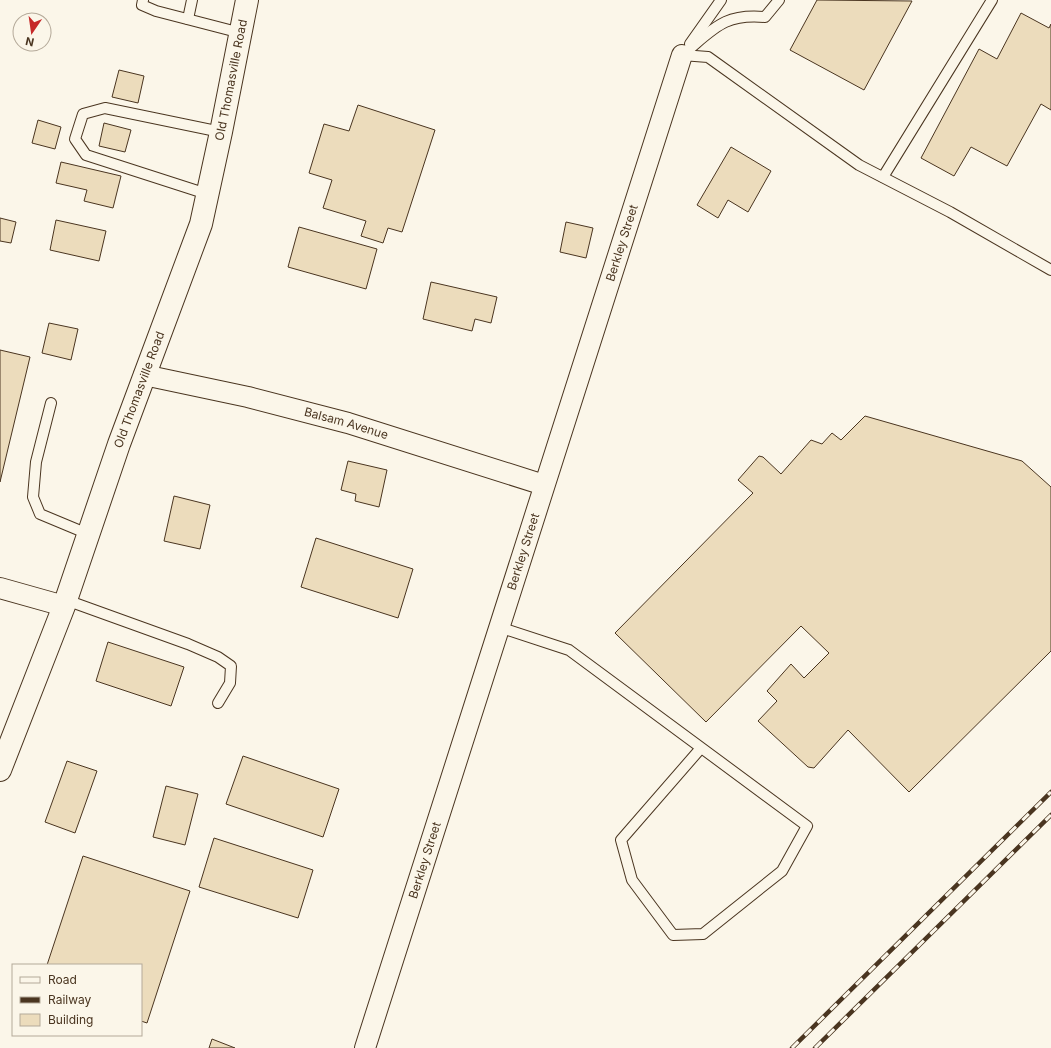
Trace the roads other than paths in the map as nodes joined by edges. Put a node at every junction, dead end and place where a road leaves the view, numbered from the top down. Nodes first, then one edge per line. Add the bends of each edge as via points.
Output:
1 (143, 0) edge
2 (192, 0) edge
3 (247, 0) edge
4 (721, 0) edge
5 (779, 0) edge
6 (992, 0) edge
7 (188, 19) junction
8 (241, 33) junction
9 (682, 55) junction
10 (221, 132) junction
11 (883, 177) junction
12 (207, 194) junction
13 (1051, 270) edge
14 (144, 375) junction
15 (51, 403) dead end
16 (544, 485) junction
17 (88, 534) junction
18 (0, 588) edge
19 (65, 603) junction
20 (500, 627) junction
21 (218, 703) dead end
22 (701, 748) junction
23 (0, 770) edge
24 (365, 1048) edge

1 - 7 lane via 142,5 156,11
2 - 7 lane
3 - 8 street, Old Thomasville Road
4 - 9 lane
5 - 9 lane via 765,17 745,15 723,22
6 - 11 lane
7 - 8 lane
8 - 10 street, Old Thomasville Road
9 - 11 lane via 708,57 859,165
9 - 16 street, Berkley Street
10 - 12 street, Old Thomasville Road
10 - 12 lane via 105,108 83,114 75,139 86,155
11 - 13 lane
12 - 14 street, Old Thomasville Road via 201,224
14 - 16 street, Balsam Avenue via 348,423
14 - 17 street, Old Thomasville Road
15 - 17 lane via 36,462 33,498 40,514
16 - 20 street, Berkley Street
17 - 19 street, Old Thomasville Road
18 - 19 street
19 - 21 lane via 188,644 218,657 231,666 230,683
19 - 23 street, Old Thomasville Road
20 - 22 lane via 569,650
20 - 24 street, Berkley Street
22 - 22 lane via 807,826 782,871 703,934 673,935 632,880 621,840

